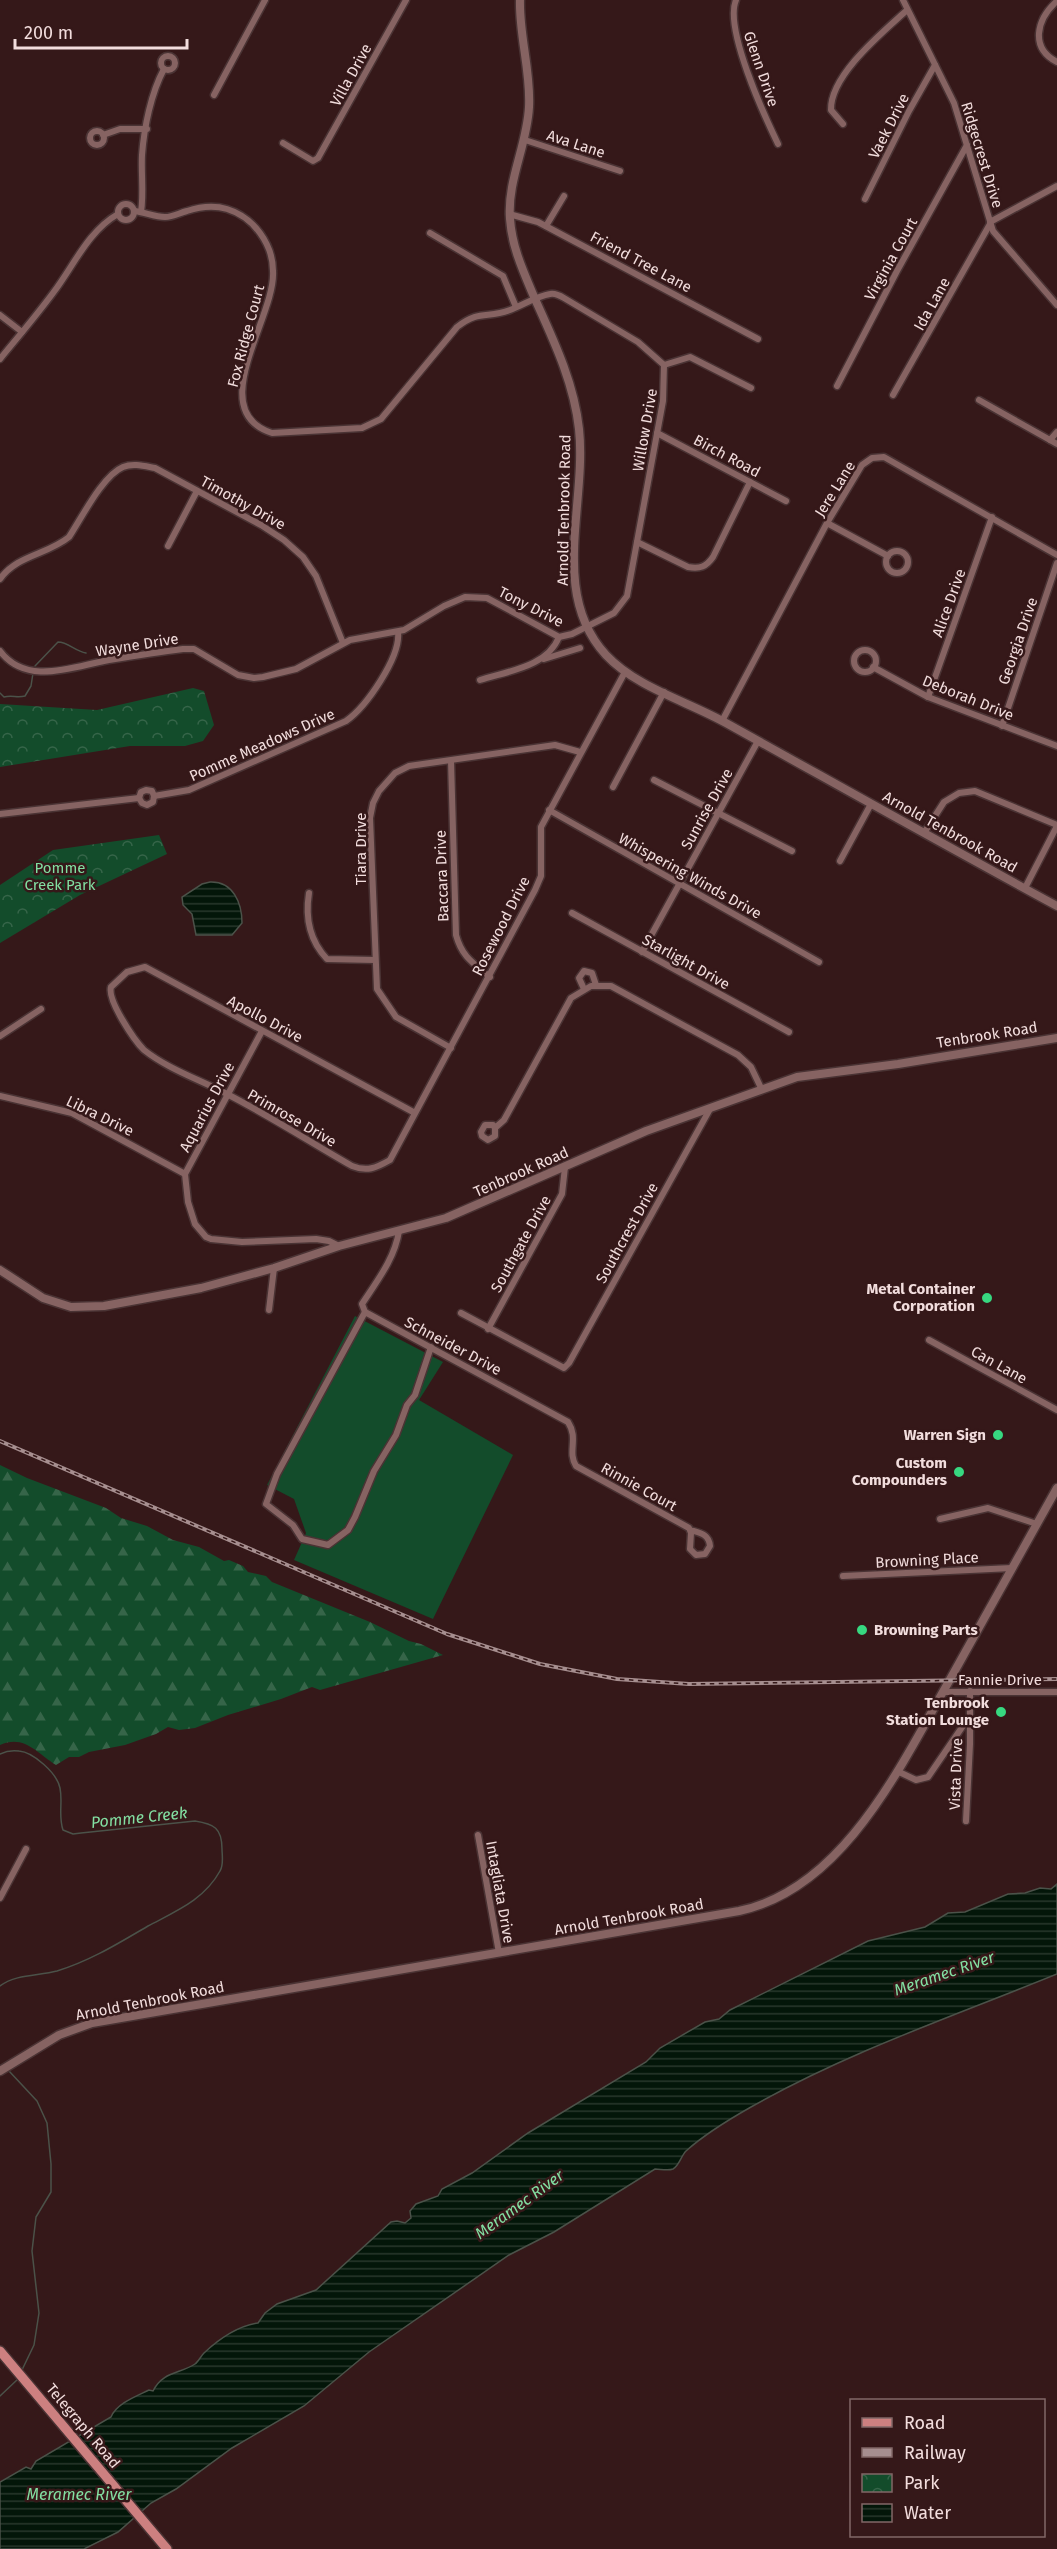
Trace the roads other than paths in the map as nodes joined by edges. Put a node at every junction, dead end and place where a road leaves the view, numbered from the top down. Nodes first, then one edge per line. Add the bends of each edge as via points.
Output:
1 (265, 0) edge
2 (406, 0) edge
3 (520, 0) edge
4 (736, 0) edge
5 (903, 0) edge
6 (1057, 1) edge
7 (907, 10) junction
8 (1057, 62) edge
9 (936, 65) junction
10 (164, 69) dead end
11 (214, 95) dead end
12 (843, 124) dead end
13 (147, 129) junction
14 (103, 135) dead end
15 (525, 140) junction
16 (283, 143) dead end
17 (778, 144) dead end
18 (967, 145) junction
19 (620, 171) dead end
20 (1057, 186) edge
21 (564, 196) dead end
22 (865, 199) dead end
23 (137, 212) junction
24 (118, 214) junction
25 (509, 214) junction
26 (990, 223) junction
27 (546, 226) junction
28 (429, 233) dead end
29 (536, 299) junction
30 (1057, 305) edge
31 (516, 308) junction
32 (0, 315) edge
33 (22, 332) junction
34 (758, 339) dead end
35 (0, 359) edge
36 (664, 365) junction
37 (837, 386) dead end
38 (751, 388) dead end
39 (893, 395) dead end
40 (979, 400) dead end
41 (1057, 432) edge
42 (657, 433) junction
43 (1050, 440) junction
44 (1057, 444) edge
45 (750, 482) junction
46 (197, 491) junction
47 (786, 501) dead end
48 (992, 517) junction
49 (827, 523) junction
50 (637, 542) junction
51 (168, 546) dead end
52 (1057, 555) edge
53 (888, 556) dead end
54 (1057, 563) edge
55 (0, 579) edge
56 (587, 627) junction
57 (398, 632) junction
58 (559, 637) junction
59 (343, 643) junction
60 (580, 648) dead end
61 (0, 651) edge
62 (541, 660) junction
63 (873, 667) dead end
64 (625, 672) junction
65 (480, 680) dead end
66 (664, 692) junction
67 (928, 697) junction
68 (722, 721) junction
69 (1002, 726) junction
70 (758, 741) junction
71 (1057, 746) edge
72 (580, 752) junction
73 (451, 761) junction
74 (654, 780) dead end
75 (613, 787) dead end
76 (154, 796) junction
77 (139, 798) junction
78 (871, 804) junction
79 (549, 810) junction
80 (718, 813) junction
81 (0, 814) edge
82 (1057, 826) edge
83 (924, 833) junction
84 (792, 851) dead end
85 (840, 861) dead end
86 (679, 884) junction
87 (1025, 888) junction
88 (309, 893) dead end
89 (1057, 906) edge
90 (572, 913) dead end
91 (642, 952) junction
92 (375, 960) junction
93 (819, 962) dead end
94 (490, 977) junction
95 (596, 985) junction
96 (584, 989) junction
97 (110, 991) joint
98 (41, 1009) dead end
99 (262, 1031) junction
100 (789, 1032) dead end
101 (0, 1036) edge
102 (1057, 1038) edge
103 (451, 1048) junction
104 (762, 1090) junction
105 (226, 1093) junction
106 (0, 1096) edge
107 (710, 1109) junction
108 (414, 1113) junction
109 (495, 1128) dead end
110 (565, 1167) junction
111 (363, 1171) joint
112 (184, 1174) junction
113 (399, 1232) junction
114 (339, 1246) junction
115 (274, 1268) junction
116 (0, 1270) edge
117 (269, 1310) dead end
118 (365, 1312) junction
119 (461, 1314) dead end
120 (488, 1329) junction
121 (929, 1340) dead end
122 (431, 1347) junction
123 (1057, 1410) edge
124 (576, 1466) joint
125 (1057, 1488) edge
126 (940, 1519) dead end
127 (1036, 1524) junction
128 (690, 1530) dead end
129 (1012, 1568) junction
130 (843, 1576) dead end
131 (970, 1691) junction
132 (943, 1692) junction
133 (1057, 1692) edge
134 (969, 1717) junction
135 (897, 1771) junction
136 (966, 1821) dead end
137 (478, 1835) dead end
138 (26, 1849) dead end
139 (0, 1898) edge
140 (499, 1953) junction
141 (0, 2071) edge
142 (0, 2351) edge
143 (167, 2549) edge

1 - 11 street
2 - 16 street, Villa Drive via 316,161
3 - 15 street, Arnold Tenbrook Road via 530,91
4 - 17 street, Glenn Drive via 732,9 735,33
5 - 7 street, Ridgecrest Drive
6 - 8 street via 1038,37 1044,54
7 - 9 street, Ridgecrest Drive
7 - 12 street via 864,50 833,93 831,110
9 - 18 street, Ridgecrest Drive via 954,102
9 - 22 street, Vaek Drive
10 - 13 street via 156,84
13 - 14 street via 120,129
13 - 23 street via 142,156 144,186
15 - 19 street, Ava Lane
15 - 25 street, Arnold Tenbrook Road via 511,187
18 - 26 street, Ridgecrest Drive
18 - 37 street, Virginia Court
20 - 26 street
21 - 27 street
23 - 24 street, Fox Ridge Court via 127,220
23 - 24 street, Fox Ridge Court via 123,204
23 - 31 street, Fox Ridge Court via 166,218 211,207 225,209 246,219 265,240 274,273 244,375 242,403 253,424 272,433 374,424 457,327 475,315
24 - 33 street via 101,227
25 - 27 street, Friend Tree Lane via 525,216
25 - 29 street, Arnold Tenbrook Road via 514,245
26 - 30 street, Ridgecrest Drive via 1000,241
26 - 39 street, Ida Lane
27 - 34 street, Friend Tree Lane
28 - 31 street via 503,276
29 - 31 street, Fox Ridge Court
29 - 36 street via 552,294 564,298 638,342
29 - 56 street, Arnold Tenbrook Road via 565,369 577,415 580,468 574,574 577,601
32 - 33 street
33 - 35 street
36 - 38 street via 690,357
36 - 42 street, Willow Drive
40 - 43 street
41 - 43 street
42 - 45 street, Birch Road
42 - 50 street, Willow Drive
43 - 44 street
45 - 47 street, Birch Road
45 - 50 street via 705,566 688,567
46 - 51 street
46 - 55 street, Timothy Drive via 155,468 136,464 123,467 112,473 69,537 20,560
46 - 59 street, Timothy Drive via 261,525 303,557 316,576
48 - 49 street, Jere Lane via 884,457 872,458 862,465
48 - 52 street, Jere Lane
48 - 67 street, Alice Drive
49 - 53 street
49 - 68 street, Jere Lane
50 - 56 street, Willow Drive via 624,601 614,614
54 - 69 street, Georgia Drive
56 - 58 street, Tony Drive
56 - 64 street, Arnold Tenbrook Road
57 - 58 street, Tony Drive via 459,599 478,596
57 - 59 street, Wayne Drive
57 - 76 street, Pomme Meadows Drive via 397,648 370,696 346,721 189,790
58 - 62 street
59 - 61 street, Wayne Drive via 296,669 259,678 238,675 194,649 106,660 62,672 24,668
60 - 62 street
62 - 65 street
63 - 67 street, Deborah Drive
64 - 66 street, Arnold Tenbrook Road
64 - 72 street, Rosewood Drive
66 - 68 street, Arnold Tenbrook Road
66 - 75 street
67 - 69 street, Deborah Drive
68 - 70 street, Arnold Tenbrook Road
69 - 71 street, Deborah Drive
70 - 78 street, Arnold Tenbrook Road
70 - 80 street, Sunrise Drive
72 - 73 street, Tiara Drive via 555,745
72 - 79 street, Rosewood Drive
73 - 92 street, Tiara Drive via 401,769 388,779 373,803 370,818
73 - 94 street, Baccara Drive via 456,936 466,958
74 - 80 street
76 - 77 street, Pomme Meadows Drive via 146,790
76 - 77 street, Pomme Meadows Drive via 147,805
77 - 81 street, Pomme Meadows Drive
78 - 83 street, Arnold Tenbrook Road
78 - 85 street
79 - 86 street, Whispering Winds Drive
79 - 94 street, Rosewood Drive via 541,827 540,876
80 - 84 street
80 - 86 street, Sunrise Drive
82 - 83 street via 975,791 959,793 944,802
82 - 87 street
83 - 87 street, Arnold Tenbrook Road
86 - 91 street, Sunrise Drive
86 - 93 street, Whispering Winds Drive
87 - 89 street, Arnold Tenbrook Road
88 - 92 street via 309,928 320,952 327,959
90 - 91 street, Starlight Drive
91 - 100 street, Starlight Drive
92 - 103 street, Tiara Drive via 377,989 396,1017
94 - 103 street, Rosewood Drive
95 - 96 street
95 - 96 street via 592,973 584,971 579,978
95 - 104 street via 619,989 738,1055 751,1067
96 - 109 street via 568,1003 504,1120
97 - 99 street, Apollo Drive via 118,978 145,967
97 - 105 street, Primrose Drive via 143,1048 164,1064
98 - 101 street
99 - 105 street, Aquarius Drive
99 - 108 street, Apollo Drive
102 - 104 street, Tenbrook Road via 809,1074
103 - 108 street, Rosewood Drive
104 - 107 street, Tenbrook Road
105 - 111 street, Primrose Drive
105 - 112 street, Aquarius Drive
106 - 112 street, Libra Drive via 72,1113
107 - 110 street, Tenbrook Road via 646,1131
107 - 120 street, Southcrest Drive via 564,1368
108 - 111 street, Rosewood Drive via 390,1160
110 - 113 street, Tenbrook Road via 461,1213
110 - 120 street, Southgate Drive via 562,1194
112 - 114 street, Aquarius Drive via 195,1224 206,1238 242,1242 316,1239
113 - 114 street, Tenbrook Road
113 - 118 street via 384,1271 362,1304
114 - 115 street, Tenbrook Road
115 - 116 street, Tenbrook Road via 173,1294 82,1308 52,1302
115 - 117 street
118 - 122 street, Schneider Drive
118 - 122 street via 277,1474 266,1504 292,1525 302,1539 328,1545 348,1530 374,1471 396,1435
119 - 120 street
121 - 123 street, Can Lane
122 - 124 street, Schneider Drive via 568,1422 574,1436 572,1456
124 - 128 street, Rinnie Court
125 - 127 street, Arnold Tenbrook Road
126 - 127 street via 988,1508
127 - 129 street, Arnold Tenbrook Road
129 - 130 street, Browning Place
129 - 132 street, Arnold Tenbrook Road
131 - 132 street, Fannie Drive
131 - 133 street, Fannie Drive
131 - 134 street, Vista Drive
132 - 135 street, Arnold Tenbrook Road
134 - 135 street via 928,1777 916,1780
134 - 136 street, Vista Drive
135 - 140 street, Arnold Tenbrook Road via 871,1812 825,1864 776,1899 739,1911
137 - 140 street, Intagliata Drive
138 - 139 street
140 - 141 street, Arnold Tenbrook Road via 98,2022 71,2030
142 - 143 main road, Telegraph Road

